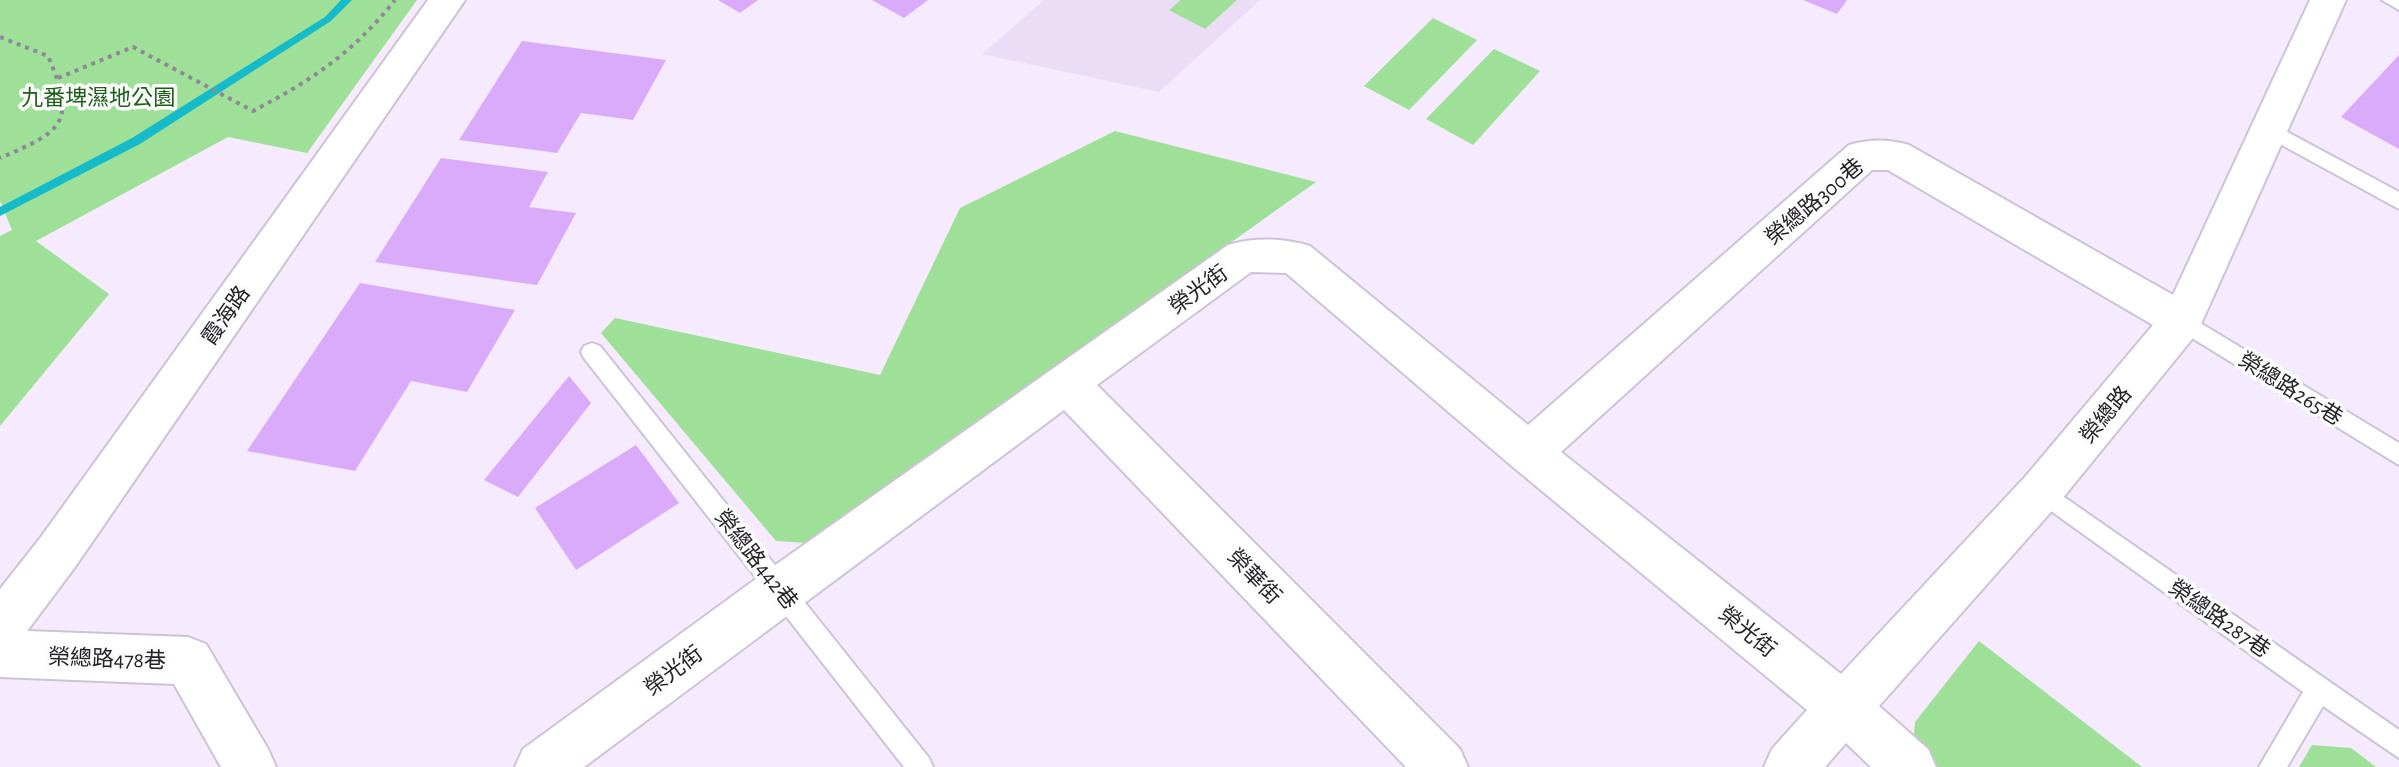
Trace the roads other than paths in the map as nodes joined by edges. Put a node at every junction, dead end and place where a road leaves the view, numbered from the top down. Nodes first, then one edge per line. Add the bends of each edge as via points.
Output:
1 (447, 0) edge
2 (2391, 0) edge
3 (2322, 2) edge
4 (2399, 4) edge
5 (2269, 129) junction
6 (2399, 201) edge
7 (2182, 321) junction
8 (592, 352) dead end
9 (1068, 385) junction
10 (1529, 453) junction
11 (2399, 455) edge
12 (2041, 491) junction
13 (781, 589) junction
14 (0, 627) edge
15 (0, 653) edge
16 (2319, 689) junction
17 (1844, 708) junction
18 (2399, 745) edge
19 (556, 763) edge
20 (250, 767) edge
21 (920, 767) edge
22 (1442, 767) edge
23 (1790, 767) edge
24 (1910, 767) edge
25 (2272, 767) edge

1 - 14 street, 霞海路
2 - 4 lane
3 - 5 street, 榮總路
5 - 6 lane
5 - 7 street, 榮總路
7 - 10 street, 榮總路300巷 via 1895,155 1863,155
7 - 11 lane, 榮總路265巷
7 - 12 street, 榮總路
8 - 13 lane, 榮總路442巷
9 - 10 street, 榮光街 via 1243,256 1295,257
9 - 13 street, 榮光街
9 - 22 street, 榮華街
10 - 17 street, 榮光街
12 - 16 lane, 榮總路287巷
12 - 17 street, 榮總路
13 - 19 street, 榮光街
13 - 21 lane, 榮總路442巷
15 - 20 street, 榮總路478巷 via 188,661
16 - 18 lane, 榮總路287巷
16 - 25 lane
17 - 23 street, 榮總路
17 - 24 street, 榮光街

